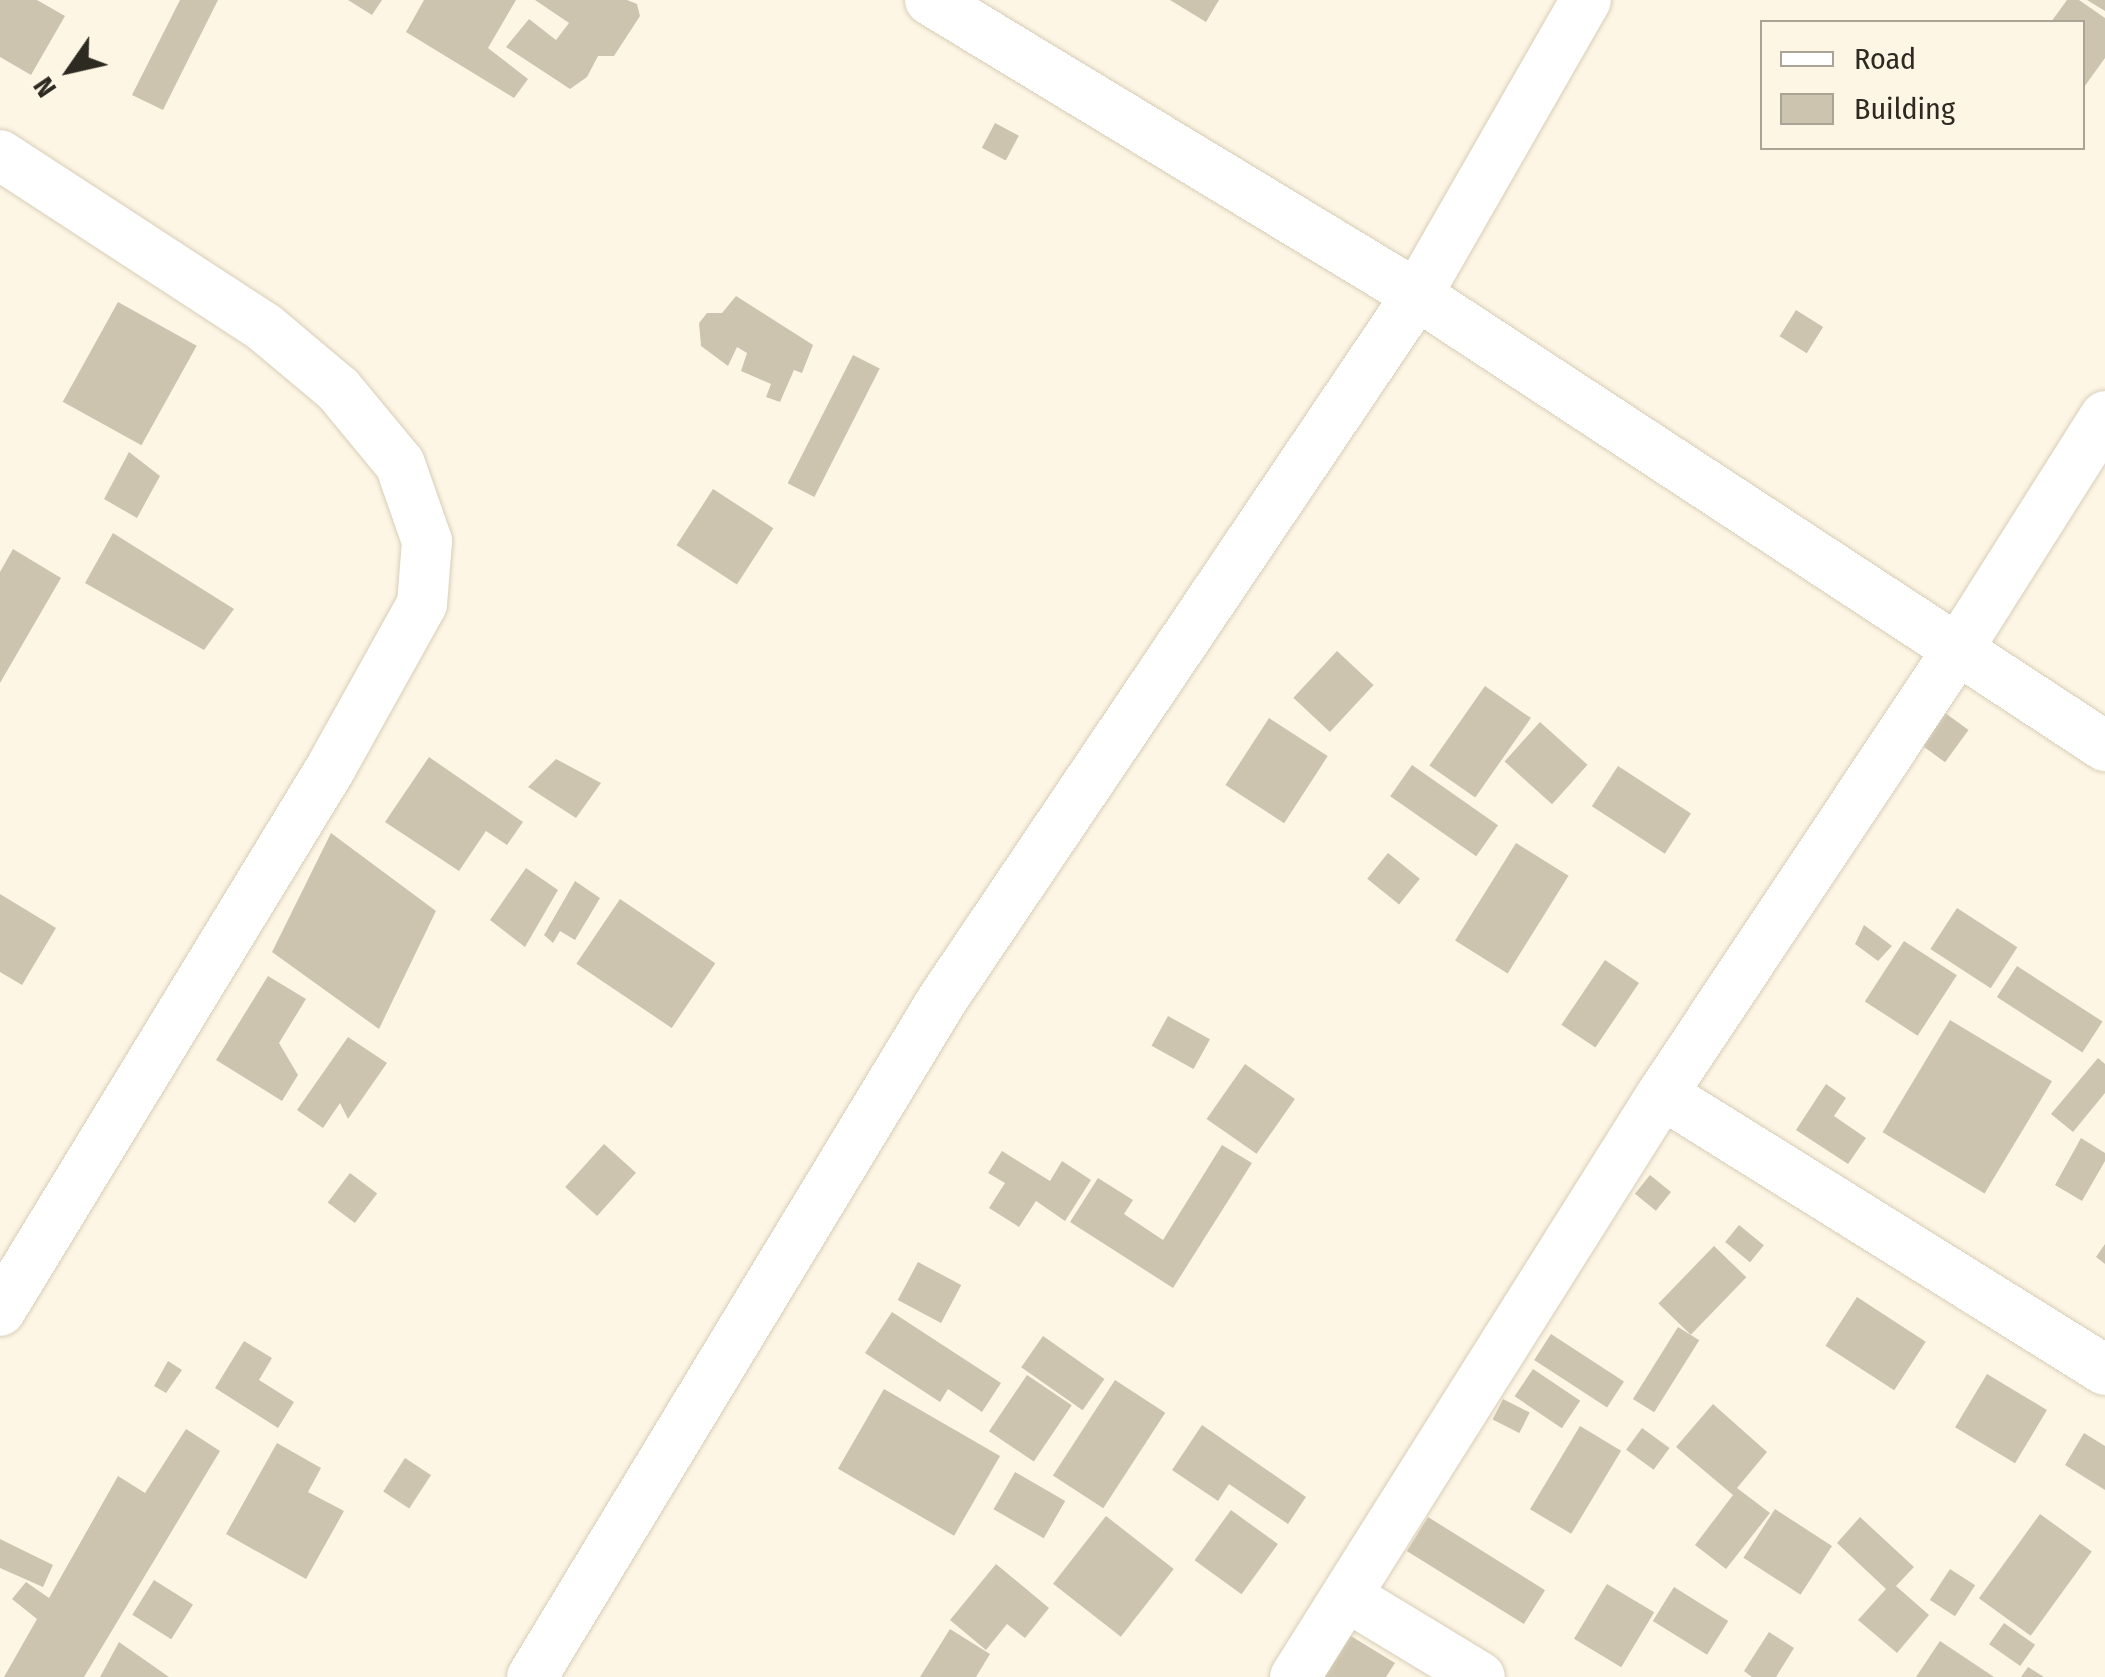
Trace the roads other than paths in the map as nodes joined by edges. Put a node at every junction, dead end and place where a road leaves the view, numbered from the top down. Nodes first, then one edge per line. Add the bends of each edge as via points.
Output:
1 (930, 0) edge
2 (1586, 0) edge
3 (0, 155) edge
4 (1417, 295) junction
5 (2105, 416) edge
6 (1956, 652) junction
7 (2105, 746) edge
8 (1662, 1094) junction
9 (0, 1311) edge
10 (2105, 1370) edge
11 (1348, 1597) junction
12 (532, 1677) edge
13 (1296, 1677) edge
14 (1480, 1677) edge

1 - 4 street
2 - 4 street
3 - 9 street via 264,327 338,389 400,464 427,541 422,604 332,766
4 - 6 street
4 - 12 street via 942,1000
5 - 6 street
6 - 7 street
6 - 8 street
8 - 10 street
8 - 11 street
11 - 13 street
11 - 14 street

